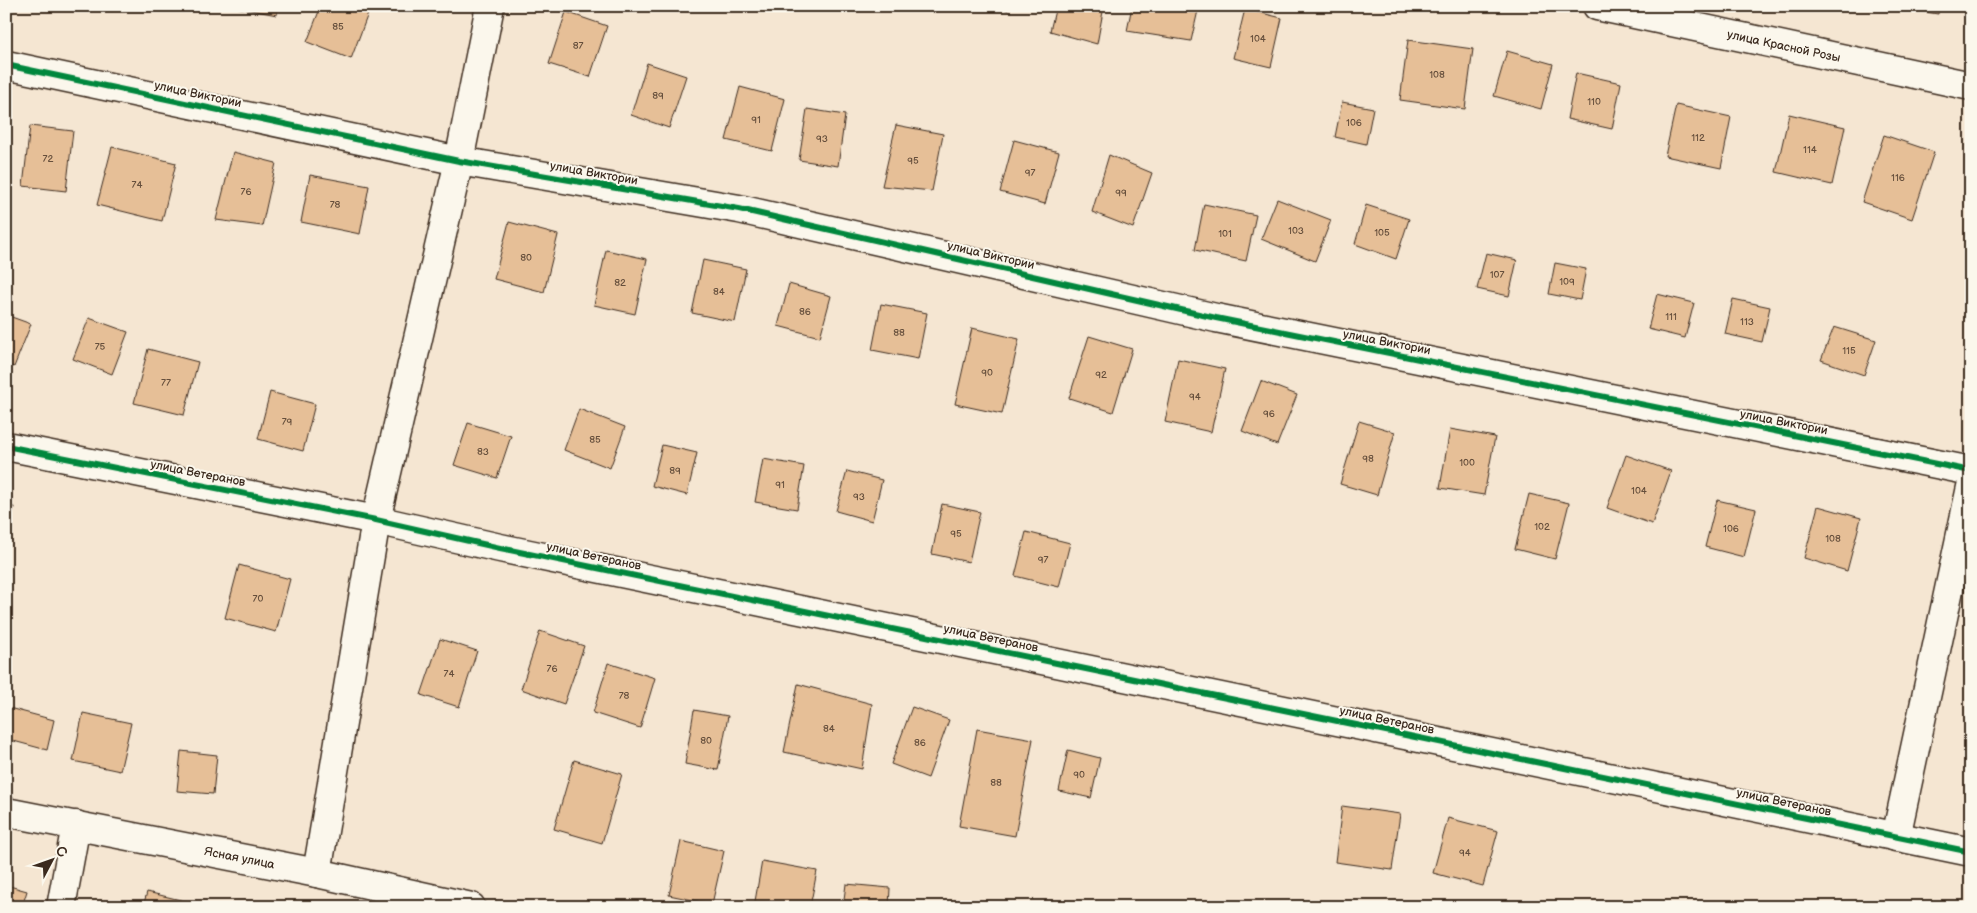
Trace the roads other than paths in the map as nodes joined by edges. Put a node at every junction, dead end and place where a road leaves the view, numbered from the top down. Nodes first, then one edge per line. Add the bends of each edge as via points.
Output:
1 (490, 6) edge
2 (1597, 6) edge
3 (6, 65) edge
4 (1971, 86) edge
5 (459, 160) junction
6 (6, 446) edge
7 (1971, 471) edge
8 (1971, 488) edge
9 (376, 520) junction
10 (6, 812) edge
11 (76, 825) junction
12 (1896, 837) junction
13 (1971, 852) edge
14 (316, 873) junction
15 (409, 900) edge
16 (61, 907) edge
17 (471, 907) edge

1 - 5 street
2 - 4 street, улица Красной Розы
3 - 5 street, улица Виктории
5 - 7 street, улица Виктории via 739,209 1216,318
5 - 9 street
6 - 9 street, улица Ветеранов
8 - 12 street
9 - 12 street, улица Ветеранов
9 - 14 street
10 - 11 street, Ясная улица
11 - 14 street, Ясная улица
11 - 16 street
12 - 13 street, улица Ветеранов
14 - 15 street, Ясная улица
15 - 17 street, Ясная улица

